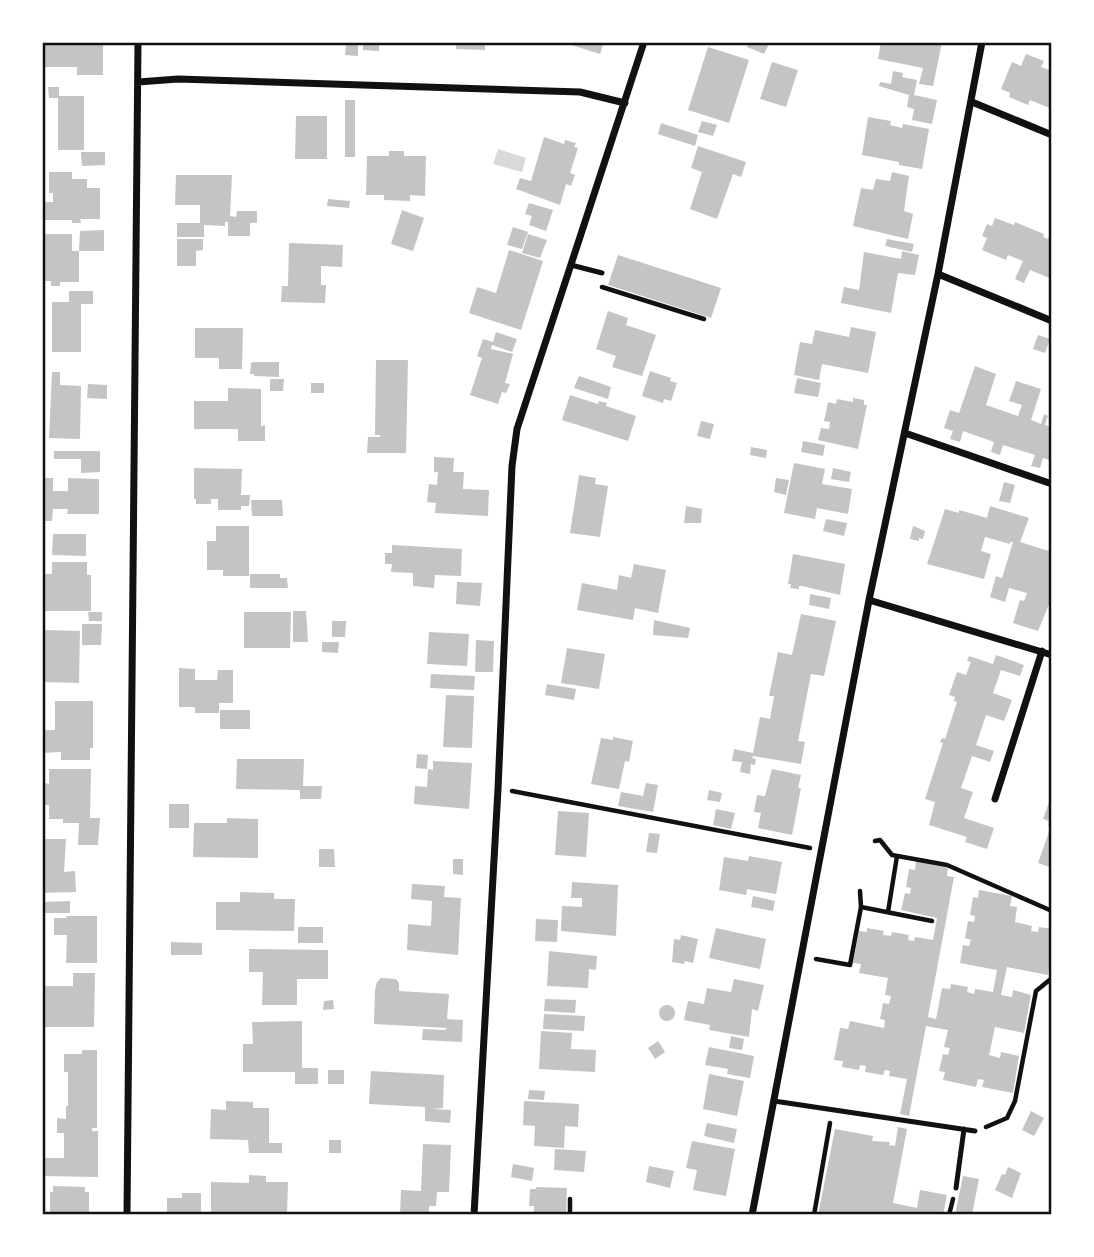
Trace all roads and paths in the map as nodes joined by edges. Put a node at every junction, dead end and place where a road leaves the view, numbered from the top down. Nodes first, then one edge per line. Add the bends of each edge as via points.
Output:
1 (138, 42) edge
2 (644, 42) edge
3 (982, 42) edge
4 (138, 82) junction
5 (972, 102) junction
6 (625, 103) junction
7 (1052, 135) edge
8 (571, 265) junction
9 (602, 273) joint
10 (938, 274) junction
11 (704, 319) dead end
12 (1052, 321) edge
13 (905, 433) junction
14 (1052, 484) edge
15 (869, 600) junction
16 (1042, 651) junction
17 (1052, 655) edge
18 (498, 789) junction
19 (995, 799) dead end
20 (875, 841) dead end
21 (821, 850) junction
22 (897, 856) junction
23 (860, 891) dead end
24 (861, 907) junction
25 (1052, 911) edge
26 (888, 912) junction
27 (932, 920) dead end
28 (801, 957) junction
29 (1052, 978) edge
30 (774, 1101) junction
31 (833, 1110) junction
32 (964, 1129) junction
33 (975, 1131) joint
34 (956, 1188) dead end
35 (570, 1199) dead end
36 (127, 1215) edge
37 (474, 1215) edge
38 (570, 1215) edge
39 (752, 1215) edge
40 (814, 1215) edge

1 - 4 street
2 - 6 street
3 - 5 street
4 - 6 street via 178,79 580,92
4 - 36 street
5 - 7 street
5 - 10 street
6 - 8 street
8 - 9 lane
8 - 18 street via 517,429 513,455
9 - 11 path via 599,286
10 - 12 street
10 - 13 street
13 - 14 street
13 - 15 street
15 - 16 street
15 - 21 street
16 - 17 street
16 - 19 street
18 - 21 path
18 - 37 street
20 - 22 path via 880,840
21 - 28 street
22 - 25 path via 947,865
22 - 26 path
23 - 24 path
24 - 26 path
24 - 28 path via 850,965
26 - 27 path
28 - 30 street
29 - 33 path via 1036,991 1015,1101 1007,1118
30 - 31 lane
30 - 39 street
31 - 32 lane
31 - 40 path
32 - 33 lane
32 - 34 lane
35 - 38 path

